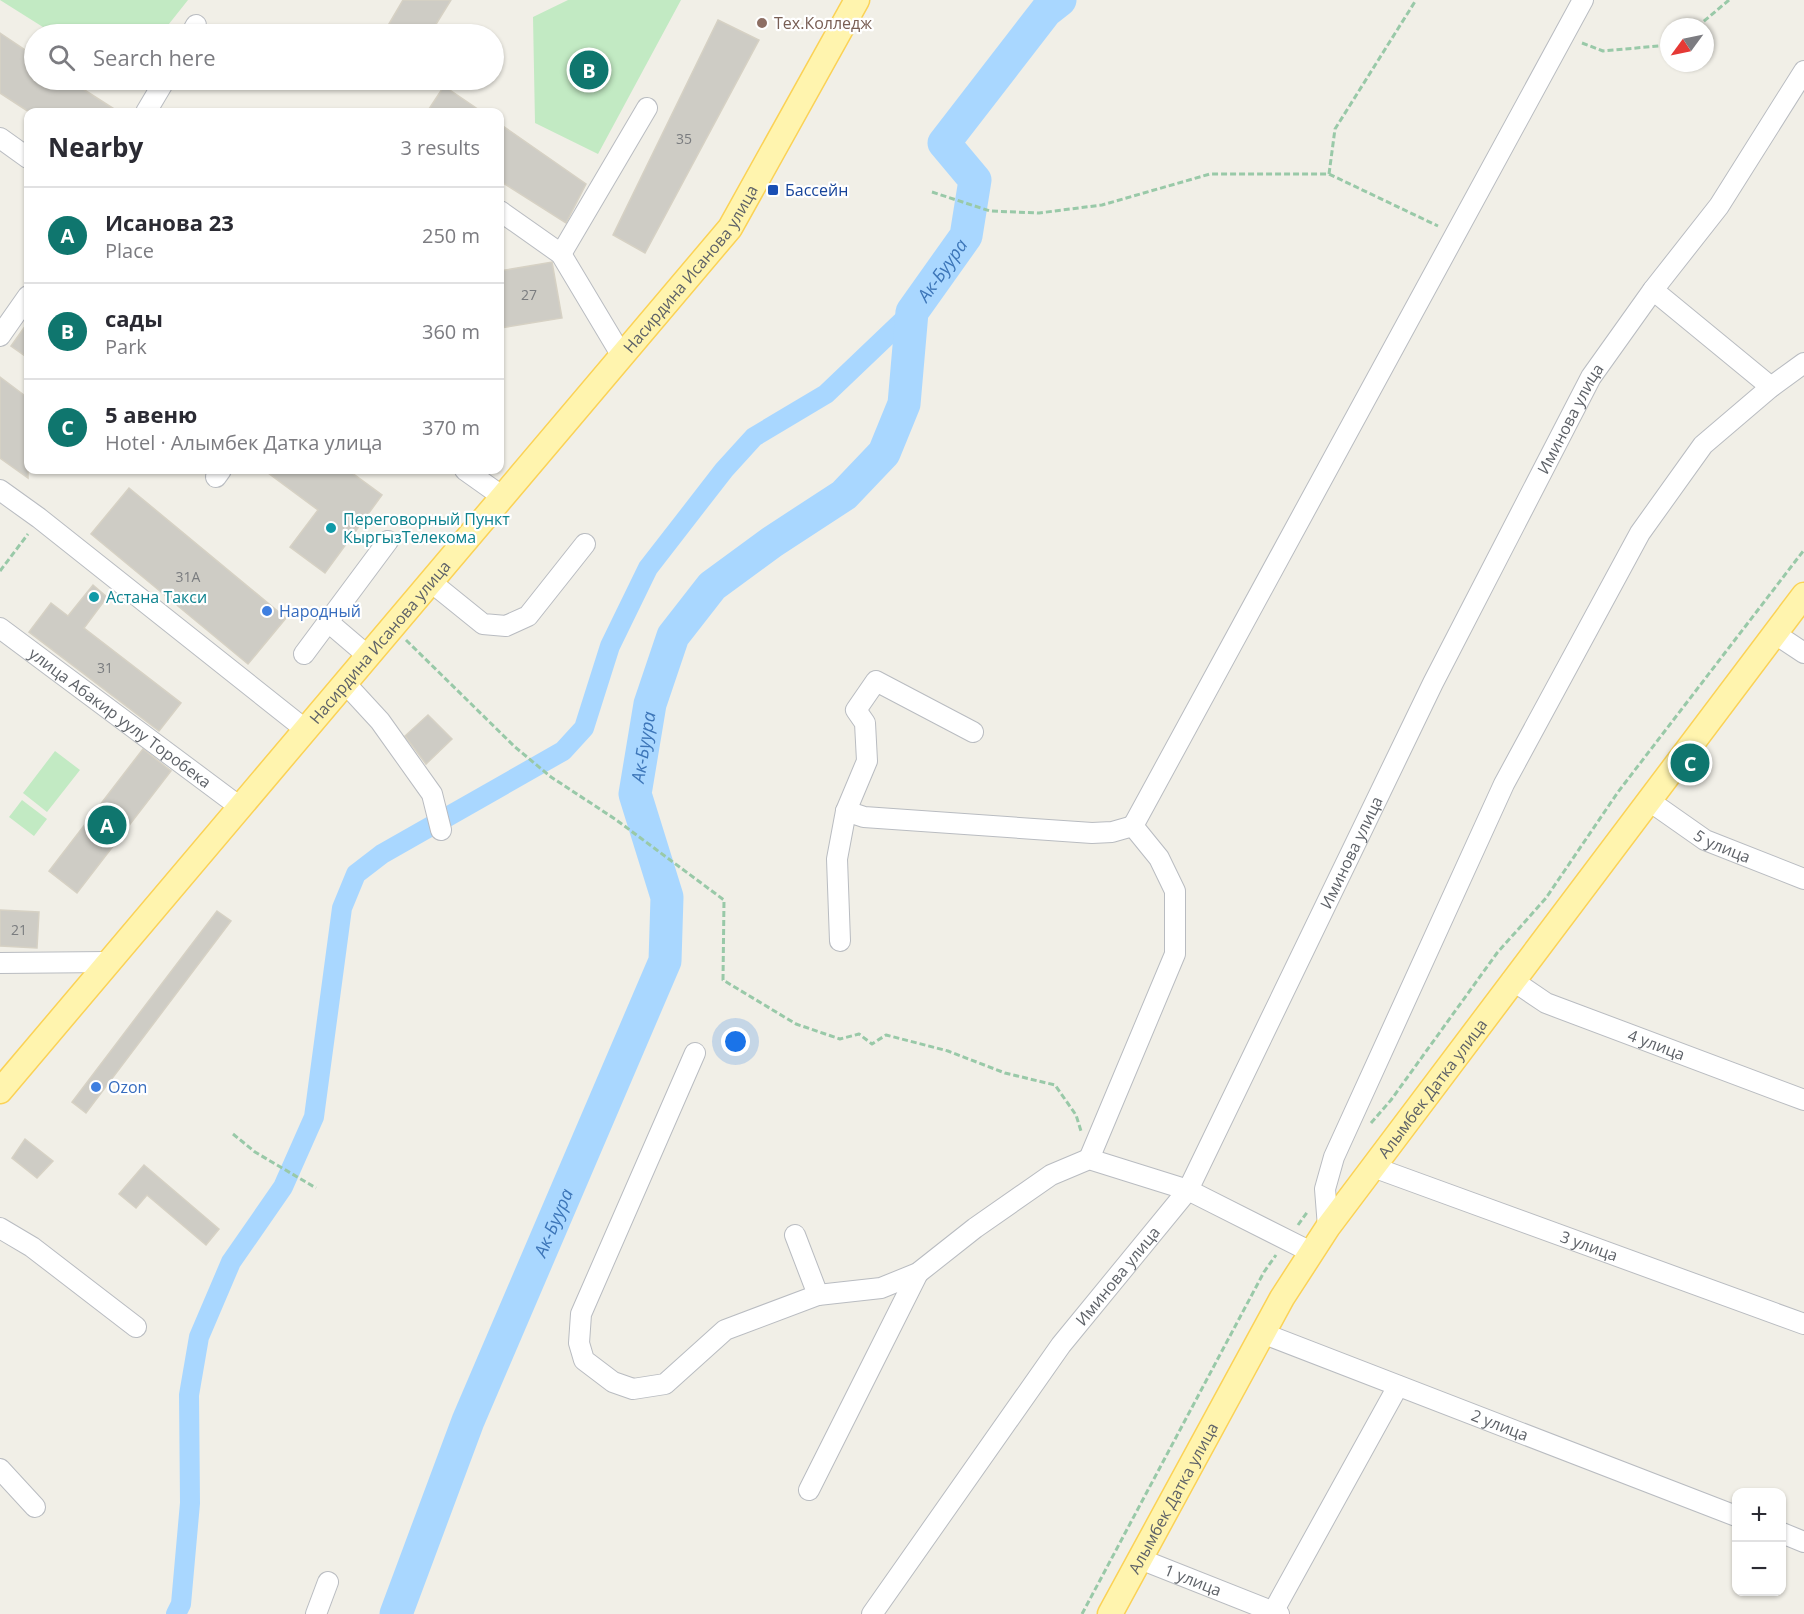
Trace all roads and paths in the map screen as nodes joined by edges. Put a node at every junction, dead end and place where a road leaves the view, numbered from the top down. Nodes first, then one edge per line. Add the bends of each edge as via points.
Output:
1 (857, 0) edge
2 (1416, 0) edge
3 (1582, 0) edge
4 (1729, 0) edge
5 (1708, 18) edge
6 (1563, 35) junction
7 (1660, 46) edge
8 (1804, 71) edge
9 (159, 90) edge
10 (148, 108) edge
11 (647, 108) dead end
12 (0, 138) edge
13 (24, 155) edge
14 (1329, 174) junction
15 (932, 192) dead end
16 (504, 220) edge
17 (1454, 233) junction
18 (561, 254) junction
19 (1653, 290) junction
20 (24, 302) edge
21 (0, 336) edge
22 (622, 356) junction
23 (1804, 363) edge
24 (1771, 387) junction
25 (471, 474) edge
26 (0, 490) edge
27 (503, 497) junction
28 (39, 518) junction
29 (388, 541) dead end
30 (585, 544) dead end
31 (1804, 550) edge
32 (0, 571) edge
33 (431, 582) junction
34 (1804, 595) edge
35 (327, 621) junction
36 (0, 627) edge
37 (393, 627) junction
38 (1774, 633) junction
39 (1804, 653) edge
40 (304, 654) dead end
41 (368, 656) junction
42 (345, 683) junction
43 (306, 730) junction
44 (973, 732) dead end
45 (1648, 800) junction
46 (240, 807) junction
47 (846, 811) junction
48 (1133, 826) junction
49 (441, 830) dead end
50 (1804, 879) edge
51 (840, 941) dead end
52 (109, 962) junction
53 (0, 963) edge
54 (1512, 980) junction
55 (694, 1053) dead end
56 (0, 1091) edge
57 (1804, 1100) edge
58 (1369, 1126) dead end
59 (233, 1134) dead end
60 (1089, 1159) junction
61 (1373, 1167) junction
62 (1326, 1184) junction
63 (316, 1188) dead end
64 (1188, 1190) junction
65 (1328, 1227) junction
66 (0, 1228) edge
67 (795, 1235) dead end
68 (1287, 1239) junction
69 (1311, 1252) junction
70 (918, 1273) junction
71 (818, 1295) junction
72 (1804, 1324) edge
73 (136, 1327) dead end
74 (1262, 1333) junction
75 (1398, 1386) junction
76 (0, 1469) edge
77 (809, 1490) dead end
78 (35, 1507) dead end
79 (1732, 1514) edge
80 (1786, 1535) edge
81 (1804, 1542) edge
82 (1140, 1559) junction
83 (328, 1582) dead end
84 (1276, 1613) edge
85 (316, 1614) edge
86 (872, 1614) edge
87 (1082, 1614) edge
88 (1110, 1614) edge

1 - 22 main road, Насирдина Исанова улица via 730,228
2 - 14 path via 1335,129
3 - 6 street
4 - 5 path
6 - 7 path via 1603,51
6 - 17 street
8 - 19 street, Иминова улица via 1719,206
9 - 10 street
11 - 18 street
12 - 13 street
14 - 15 path via 1210,174 1102,205 1039,213 990,211
14 - 17 path
16 - 18 street
17 - 48 street
18 - 22 street
19 - 24 street
19 - 64 street, Иминова улица via 1591,377 1438,673
20 - 21 street
22 - 27 main road, Насирдина Исанова улица
23 - 24 street
24 - 62 street via 1703,445 1640,533 1504,784 1334,1157
25 - 27 street
26 - 28 street
27 - 33 main road, Насирдина Исанова улица
28 - 32 path
28 - 43 street
29 - 35 street
30 - 33 street via 528,616 506,626 483,624
31 - 58 path via 1618,792 1546,898 1497,953
33 - 37 main road, Насирдина Исанова улица
34 - 38 main road, Алымбек Датка улица
35 - 40 street
35 - 41 street
36 - 46 street, улица Абакир уулу Торобека
37 - 41 main road, Насирдина Исанова улица
37 - 60 path via 515,747 551,777 724,900 723,980 796,1024 840,1039 859,1034 872,1044 886,1035 948,1050 1005,1073 1054,1085 1076,1115
38 - 39 street
38 - 45 main road, Алымбек Датка улица
41 - 42 main road, Насирдина Исанова улица
42 - 43 main road, Насирдина Исанова улица
42 - 49 street via 380,721 432,794
43 - 46 main road, Насирдина Исанова улица
44 - 47 street via 876,681 856,710 865,723 867,761
45 - 50 street, 5 улица via 1705,840
45 - 54 main road, Алымбек Датка улица
46 - 52 main road, Насирдина Исанова улица
47 - 48 street via 864,817 1092,833
47 - 51 street via 837,859
48 - 60 street via 1159,858 1175,891 1175,954
52 - 53 street
52 - 56 main road, Насирдина Исанова улица
54 - 57 street, 4 улица via 1546,1003
54 - 61 main road, Алымбек Датка улица
55 - 71 street via 581,1314 579,1343 584,1360 613,1382 633,1389 665,1384 725,1330
59 - 63 path via 255,1152
60 - 64 street
60 - 70 street via 1051,1174
61 - 65 main road, Алымбек Датка улица
61 - 72 street, 3 улица
62 - 65 street
62 - 68 path
64 - 68 street
64 - 86 street, Иминова улица via 1061,1345
65 - 69 main road, Алымбек Датка улица
66 - 73 street via 32,1247
67 - 71 street
68 - 69 street
68 - 87 path via 1264,1272
69 - 74 main road, Алымбек Датка улица
70 - 71 street via 881,1288
70 - 77 street
74 - 75 street, 2 улица
74 - 82 main road, Алымбек Датка улица
75 - 79 street, 2 улица
75 - 84 street
76 - 78 street
80 - 81 street
82 - 84 street, 1 улица
82 - 88 main road, Алымбек Датка улица
83 - 85 street

